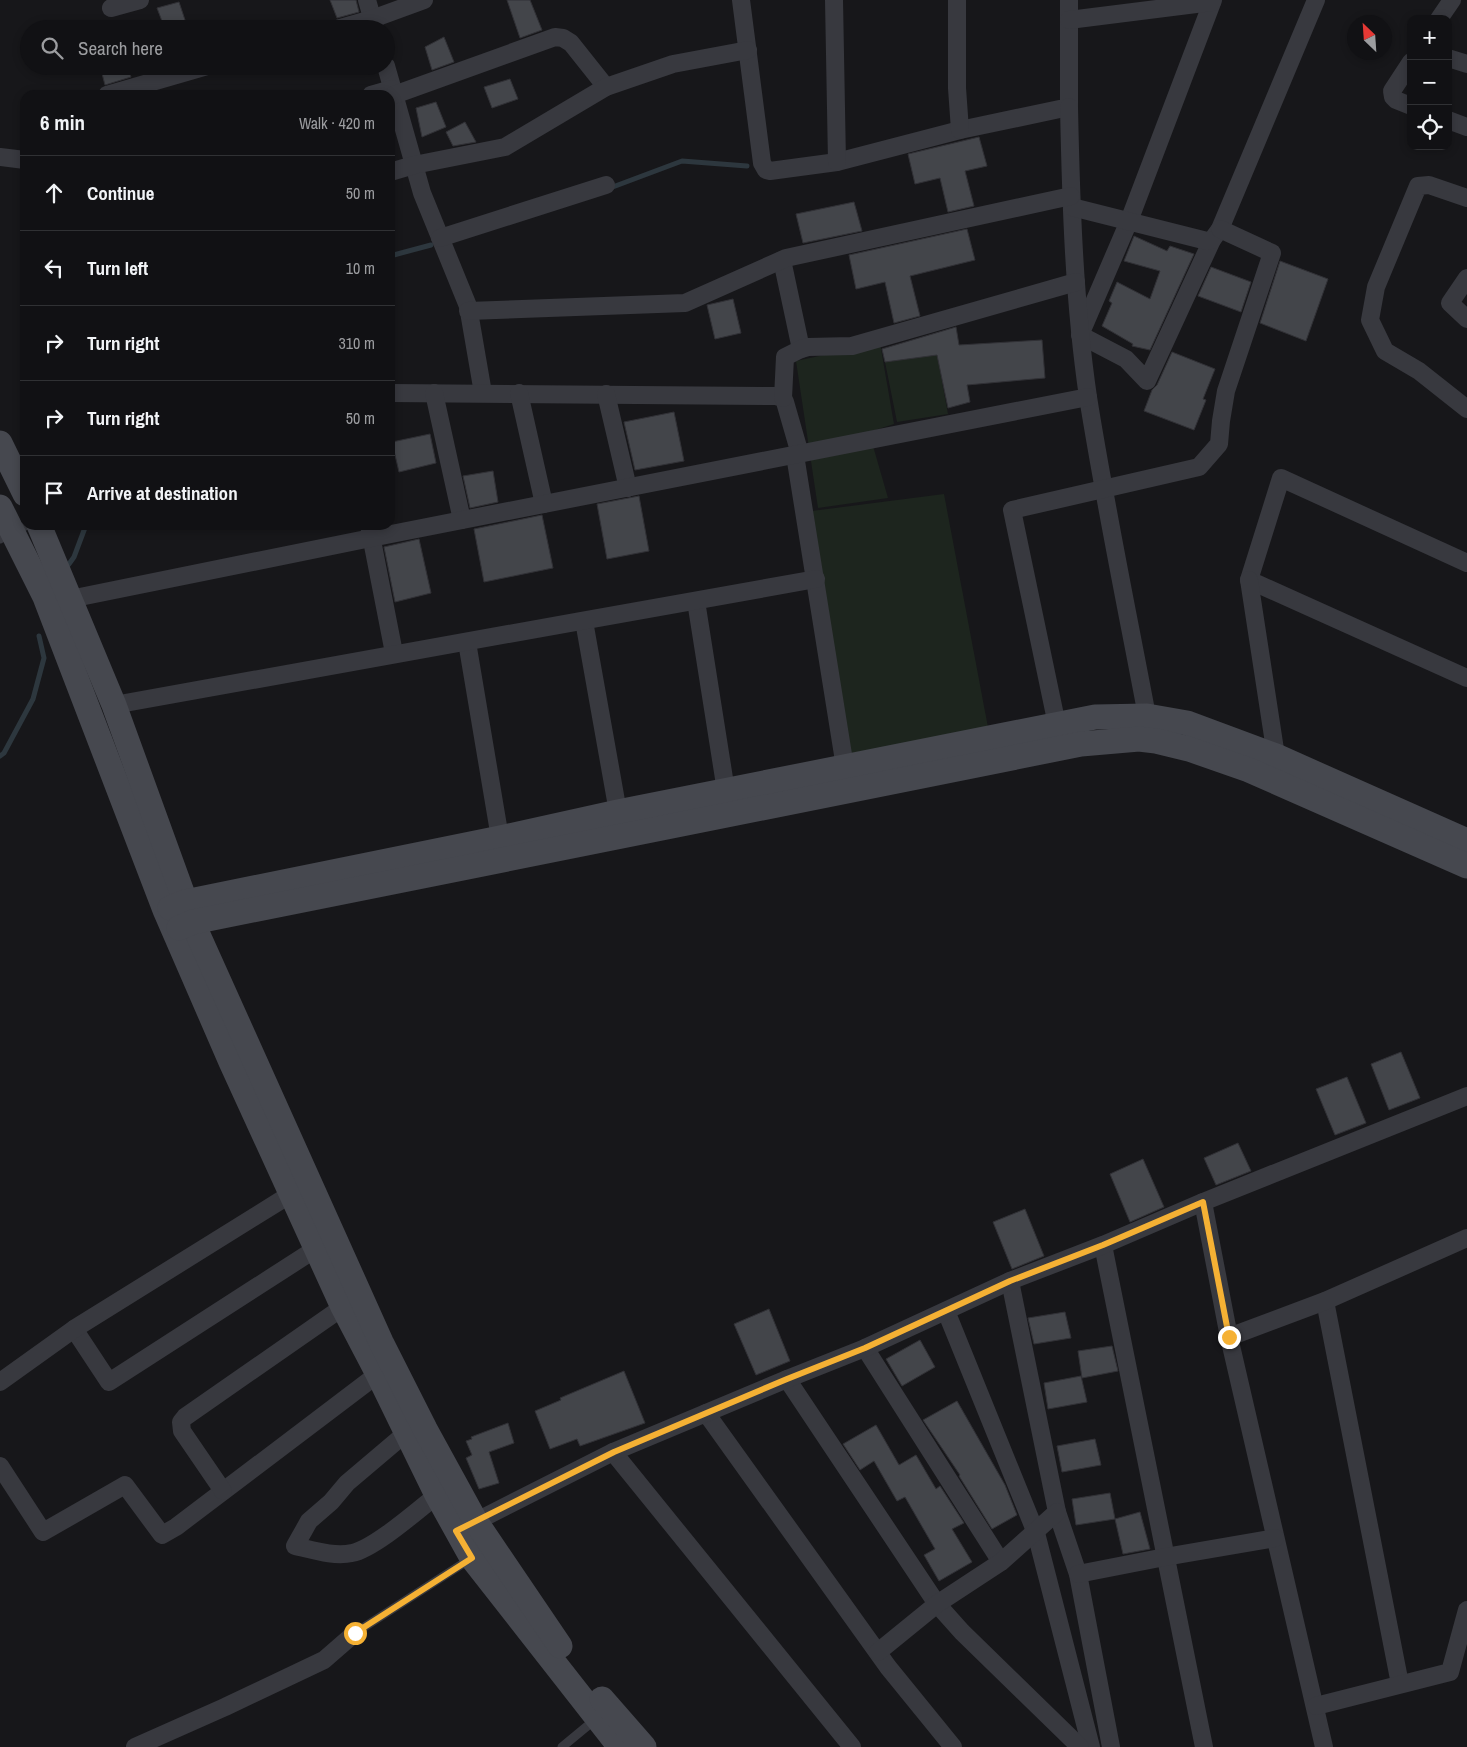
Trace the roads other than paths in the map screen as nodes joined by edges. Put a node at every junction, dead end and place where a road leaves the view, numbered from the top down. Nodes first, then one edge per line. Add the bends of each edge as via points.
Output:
1 (140, 0) edge
2 (367, 0) edge
3 (424, 0) edge
4 (741, 0) edge
5 (834, 0) edge
6 (957, 0) edge
7 (1069, 0) edge
8 (1316, 0) edge
9 (1452, 0) edge
10 (1212, 1) edge
11 (111, 8) dead end
12 (1442, 15) edge
13 (373, 20) edge
14 (382, 20) edge
15 (1069, 20) junction
16 (748, 50) junction
17 (1452, 59) edge
18 (1467, 64) edge
19 (1407, 68) edge
20 (176, 75) edge
21 (388, 75) edge
22 (606, 87) junction
23 (124, 90) edge
24 (392, 90) edge
25 (395, 91) edge
26 (395, 99) edge
27 (1407, 104) edge
28 (1069, 107) junction
29 (1452, 121) edge
30 (1467, 127) edge
31 (960, 130) junction
32 (0, 157) edge
33 (20, 159) edge
34 (837, 162) junction
35 (414, 165) junction
36 (395, 171) edge
37 (606, 185) dead end
38 (1467, 198) edge
39 (1072, 202) junction
40 (1129, 221) junction
41 (1216, 234) junction
42 (440, 238) junction
43 (782, 260) junction
44 (1467, 278) edge
45 (1076, 282) junction
46 (468, 311) junction
47 (1467, 318) edge
48 (1080, 335) junction
49 (801, 348) junction
50 (395, 393) edge
51 (434, 393) junction
52 (483, 393) junction
53 (519, 393) junction
54 (606, 394) junction
55 (1088, 397) junction
56 (783, 398) junction
57 (1467, 409) edge
58 (0, 443) edge
59 (798, 454) junction
60 (20, 484) edge
61 (628, 488) junction
62 (1104, 488) junction
63 (544, 504) junction
64 (0, 508) edge
65 (462, 520) junction
66 (395, 528) edge
67 (41, 530) edge
68 (370, 531) edge
69 (13, 532) edge
70 (1467, 563) edge
71 (816, 579) junction
72 (1250, 580) junction
73 (70, 599) junction
74 (696, 601) junction
75 (584, 621) junction
76 (467, 642) junction
77 (394, 653) junction
78 (1467, 678) edge
79 (114, 706) junction
80 (1147, 716) junction
81 (1057, 725) junction
82 (1276, 756) junction
83 (845, 767) junction
84 (726, 791) junction
85 (618, 812) junction
86 (500, 838) junction
87 (1467, 841) edge
88 (1467, 866) edge
89 (179, 916) junction
90 (1467, 1096) edge
91 (291, 1194) junction
92 (1203, 1202) junction
93 (1467, 1238) edge
94 (1103, 1245) junction
95 (317, 1248) junction
96 (1010, 1281) junction
97 (1325, 1301) junction
98 (343, 1307) junction
99 (946, 1311) junction
100 (74, 1329) junction
101 (1229, 1337) junction
102 (865, 1348) junction
103 (378, 1374) junction
104 (787, 1379) junction
105 (0, 1382) edge
106 (706, 1413) junction
107 (406, 1433) junction
108 (614, 1452) junction
109 (0, 1466) edge
110 (224, 1491) junction
111 (437, 1495) junction
112 (1057, 1512) junction
113 (466, 1526) junction
114 (1036, 1533) junction
115 (1275, 1538) junction
116 (1165, 1557) junction
117 (472, 1558) junction
118 (1001, 1562) junction
119 (1078, 1574) junction
120 (937, 1604) junction
121 (1467, 1610) edge
122 (355, 1633) joint
123 (878, 1652) junction
124 (1458, 1671) edge
125 (1400, 1684) junction
126 (1316, 1706) junction
127 (597, 1718) junction
128 (135, 1747) edge
129 (562, 1747) edge
130 (620, 1747) edge
131 (644, 1747) edge
132 (852, 1747) edge
133 (953, 1747) edge
134 (1080, 1747) edge
135 (1091, 1747) edge
136 (1111, 1747) edge
137 (1204, 1747) edge
138 (1324, 1747) edge

1 - 11 street
2 - 13 street
3 - 14 street
4 - 16 street
5 - 34 street
6 - 31 street
7 - 15 street
8 - 41 street
9 - 12 street
10 - 15 street
10 - 40 street
15 - 28 street
16 - 22 street via 673,64
16 - 34 street via 763,167 770,171
17 - 18 street
19 - 27 street via 1392,92 1396,100
20 - 23 street
21 - 24 street
22 - 25 street via 571,42 555,37
22 - 35 street via 505,147
26 - 35 street
28 - 31 street
28 - 39 street
29 - 30 street
31 - 34 street
32 - 33 street
35 - 36 street
35 - 42 street
37 - 42 street
38 - 57 street via 1429,185 1418,186 1376,287 1370,320 1385,351 1419,371
39 - 40 street
39 - 43 street
39 - 45 street
40 - 41 street via 1207,241
40 - 48 street
41 - 48 street via 1147,381 1126,359
41 - 62 street via 1272,253 1226,392 1220,444 1198,467
42 - 46 street
43 - 46 street via 685,303
43 - 49 street
44 - 47 street via 1450,303
45 - 48 street
45 - 49 street via 852,346
46 - 52 street
48 - 55 street
49 - 56 street via 785,357
50 - 51 street
51 - 52 street
51 - 65 street
52 - 53 street
53 - 54 street
53 - 63 street
54 - 56 street
54 - 61 street
55 - 59 street
55 - 62 street
56 - 59 street
58 - 60 main road
59 - 61 street
59 - 71 street
61 - 63 street
62 - 80 street
62 - 81 street via 1012,510
63 - 65 street
64 - 69 main road
65 - 66 street
67 - 73 main road
68 - 73 street
68 - 77 street
69 - 89 main road via 45,597
70 - 72 street via 1281,478
71 - 74 street
71 - 83 street
72 - 78 street
72 - 82 street
73 - 79 main road
74 - 75 street
74 - 84 street
75 - 76 street
75 - 85 street
76 - 77 street
76 - 86 street
77 - 79 street
79 - 89 main road
80 - 81 main road via 1095,717
80 - 82 main road via 1187,723
81 - 83 main road
82 - 87 main road
83 - 84 main road
84 - 85 main road
85 - 86 main road
86 - 89 main road
88 - 89 main road via 1248,770 1189,749 1139,739 1072,746
89 - 91 main road via 231,1062
89 - 113 main road via 276,1110 382,1344 425,1429
90 - 92 street
91 - 95 main road
91 - 100 street
92 - 94 street
92 - 101 street
93 - 97 street
94 - 96 street
94 - 116 street
95 - 98 main road
95 - 100 street via 110,1382
96 - 99 street
96 - 112 street
97 - 101 street
97 - 125 street
98 - 103 main road
98 - 110 street via 181,1422 182,1431
99 - 102 street
99 - 114 street
100 - 105 street
101 - 115 street
102 - 104 street
102 - 118 street
103 - 107 main road
103 - 110 street
104 - 106 street
104 - 120 street
106 - 108 street
106 - 123 street
107 - 111 main road
107 - 111 street via 347,1483 309,1521 295,1546 329,1553 352,1553 373,1545
108 - 113 street
108 - 132 street
109 - 110 street via 43,1532 125,1485 162,1535
111 - 113 main road
112 - 114 street
112 - 119 street
113 - 117 main road
113 - 131 main road via 570,1660
114 - 118 street
114 - 135 street
115 - 116 street
115 - 126 street
116 - 119 street
116 - 137 street
117 - 122 lane
117 - 127 main road
118 - 120 street
119 - 136 street
120 - 123 street
120 - 134 street
121 - 124 street
122 - 128 street via 324,1660
123 - 133 street
124 - 125 street
125 - 126 street
126 - 138 street
127 - 129 lane
127 - 130 main road

